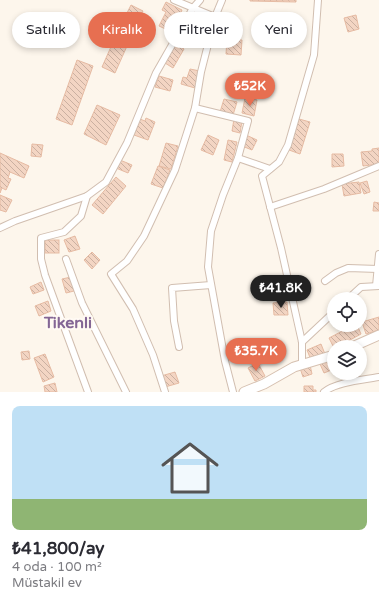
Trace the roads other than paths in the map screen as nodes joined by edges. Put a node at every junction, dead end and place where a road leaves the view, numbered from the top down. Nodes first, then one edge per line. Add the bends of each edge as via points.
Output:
1 (174, 0) edge
2 (200, 0) edge
3 (222, 0) edge
4 (318, 0) edge
5 (193, 8) junction
6 (203, 12) edge
7 (217, 12) edge
8 (207, 48) edge
9 (196, 108) junction
10 (238, 158) junction
11 (379, 166) edge
12 (270, 169) junction
13 (87, 196) junction
14 (270, 207) junction
15 (0, 228) edge
16 (379, 254) edge
17 (66, 259) dead end
18 (378, 269) junction
19 (325, 281) dead end
20 (211, 285) junction
21 (377, 286) edge
22 (356, 292) edge
23 (327, 319) edge
24 (379, 335) edge
25 (367, 340) edge
26 (302, 342) junction
27 (179, 347) dead end
28 (327, 357) edge
29 (302, 364) junction
30 (379, 377) edge
31 (88, 392) edge
32 (126, 392) edge
33 (165, 392) edge
34 (233, 392) edge
35 (244, 392) edge
36 (324, 392) edge

1 - 5 street
2 - 5 street
3 - 7 street
4 - 12 street via 314,55 300,107 288,145 279,162
5 - 6 street
5 - 13 street via 156,73 127,143 106,182
8 - 9 street
9 - 10 street via 248,121
9 - 33 street via 175,170 144,236 127,261 112,274 133,309 153,354
10 - 12 street
10 - 20 street via 211,231 208,267
11 - 14 street via 324,189
12 - 14 street via 262,176
13 - 15 street
13 - 31 street via 81,216 70,227 64,232 41,238 41,259
14 - 26 street
16 - 18 street
17 - 32 street via 82,303
18 - 19 street via 348,268
18 - 21 street
20 - 27 street via 172,288
20 - 34 street
21 - 22 street via 361,287
23 - 26 street
24 - 25 street
26 - 29 street
28 - 29 street
29 - 35 street
30 - 36 street via 354,381 329,388

